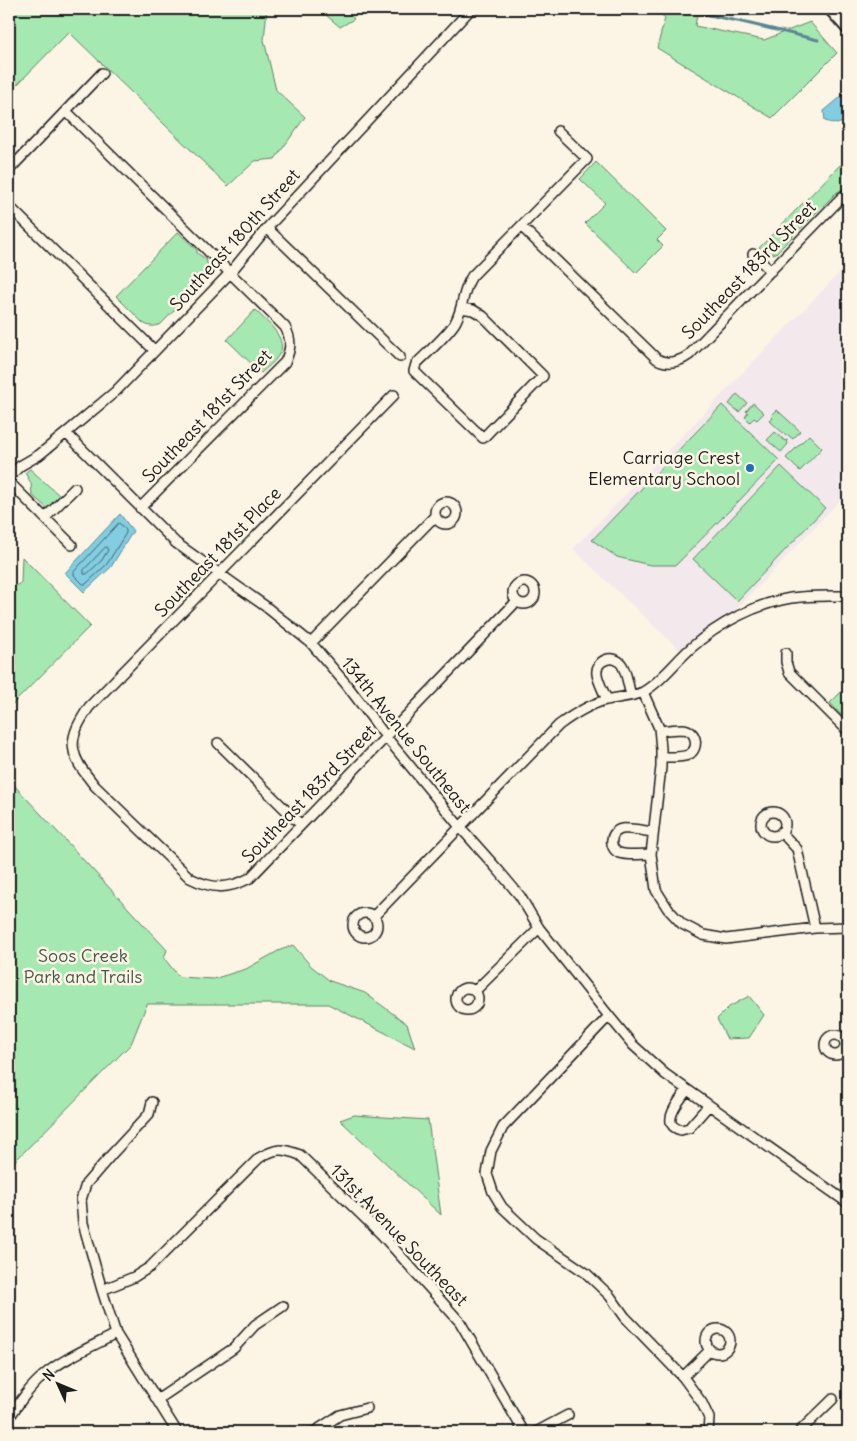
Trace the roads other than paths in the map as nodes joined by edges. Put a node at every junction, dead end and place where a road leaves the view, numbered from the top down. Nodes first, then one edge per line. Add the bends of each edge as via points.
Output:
1 (471, 9) edge
2 (831, 9) edge
3 (848, 28) edge
4 (102, 74) dead end
5 (66, 111) junction
6 (558, 131) dead end
7 (9, 170) edge
8 (848, 193) edge
9 (9, 206) edge
10 (521, 226) junction
11 (267, 228) junction
12 (754, 254) dead end
13 (771, 270) junction
14 (230, 273) junction
15 (461, 308) junction
16 (155, 351) junction
17 (400, 357) dead end
18 (394, 395) dead end
19 (66, 433) junction
20 (9, 477) edge
21 (9, 482) edge
22 (75, 488) dead end
23 (140, 508) junction
24 (435, 516) dead end
25 (45, 518) junction
26 (72, 545) dead end
27 (219, 574) junction
28 (848, 596) edge
29 (516, 602) dead end
30 (311, 644) junction
31 (786, 652) dead end
32 (643, 692) junction
33 (631, 696) junction
34 (607, 700) junction
35 (660, 731) junction
36 (848, 731) edge
37 (387, 738) junction
38 (218, 743) dead end
39 (661, 757) junction
40 (301, 825) junction
41 (460, 827) junction
42 (654, 832) junction
43 (781, 832) dead end
44 (651, 854) junction
45 (220, 887) joint
46 (373, 917) dead end
47 (848, 927) edge
48 (539, 928) junction
49 (815, 928) junction
50 (475, 991) dead end
51 (609, 1016) junction
52 (687, 1090) junction
53 (152, 1102) dead end
54 (708, 1105) junction
55 (848, 1203) edge
56 (102, 1290) junction
57 (283, 1306) dead end
58 (116, 1334) junction
59 (710, 1350) dead end
60 (683, 1377) junction
61 (833, 1399) dead end
62 (157, 1400) junction
63 (367, 1408) dead end
64 (568, 1415) dead end
65 (9, 1418) edge
66 (177, 1432) edge
67 (314, 1432) edge
68 (524, 1432) edge
69 (536, 1432) edge
70 (708, 1432) edge
71 (800, 1432) edge

1 - 11 street, Southeast 180th Street
2 - 3 main road
4 - 5 street
5 - 7 street
5 - 14 street
6 - 10 street via 587,158
8 - 13 street, Southeast 183rd Street
9 - 16 street
10 - 13 street, Southeast 183rd Street via 663,363 681,361 689,355
10 - 15 street via 472,276 465,288
11 - 14 street, Southeast 180th Street
11 - 17 street
12 - 13 street
14 - 16 street, Southeast 180th Street
14 - 23 street, Southeast 181st Street via 285,327 291,343 289,352 285,362
15 - 15 street via 483,316 543,376 483,438 414,371 416,364 453,326
16 - 19 street, Southeast 180th Street via 116,391
18 - 27 street, Southeast 181st Place
19 - 20 street, Southeast 180th Street
19 - 23 street, 134th Avenue Southeast
21 - 25 street
22 - 25 street
23 - 27 street, 134th Avenue Southeast via 176,543
24 - 30 street
25 - 26 street
27 - 30 street, 134th Avenue Southeast
27 - 45 street, Southeast 181st Place via 89,708 80,721 73,751 94,785 190,878 201,884
28 - 32 street via 791,598 738,616 704,637
29 - 37 street, Southeast 183rd Street
30 - 37 street, 134th Avenue Southeast
31 - 36 street via 789,672
32 - 33 street
32 - 35 street
33 - 34 street
33 - 34 street via 622,665 608,659 599,664 597,674
34 - 41 street via 582,709 559,725
35 - 39 street
35 - 39 street via 687,730 694,736 696,744 693,752 685,756
37 - 40 street, Southeast 183rd Street
37 - 41 street, 134th Avenue Southeast
38 - 40 street
39 - 42 street
40 - 45 street, Southeast 183rd Street via 250,878 237,885
41 - 46 street
41 - 48 street, 134th Avenue Southeast via 520,896
42 - 44 street
42 - 44 street via 622,829 611,841 620,853
43 - 49 street via 797,849
44 - 49 street via 656,890 668,909 682,924 703,935 726,939
47 - 49 street
48 - 50 street
48 - 51 street, 134th Avenue Southeast
51 - 52 street, 134th Avenue Southeast via 640,1051
51 - 60 street via 503,1127 491,1152 487,1174 502,1207 536,1239 586,1273
52 - 54 street, 134th Avenue Southeast
52 - 54 street via 671,1115 671,1124 677,1129 689,1128
53 - 56 street via 149,1114 86,1184 81,1200 83,1222
54 - 55 street, 134th Avenue Southeast
56 - 58 street
56 - 68 street, 131st Avenue Southeast via 150,1267 259,1158 272,1150 285,1149 300,1155 374,1227 460,1322
57 - 62 street via 255,1325 234,1348
58 - 62 street
58 - 65 street via 43,1376 23,1396
59 - 60 street
60 - 70 street via 709,1418
61 - 71 street
62 - 66 street
63 - 67 street via 340,1415
64 - 69 street

